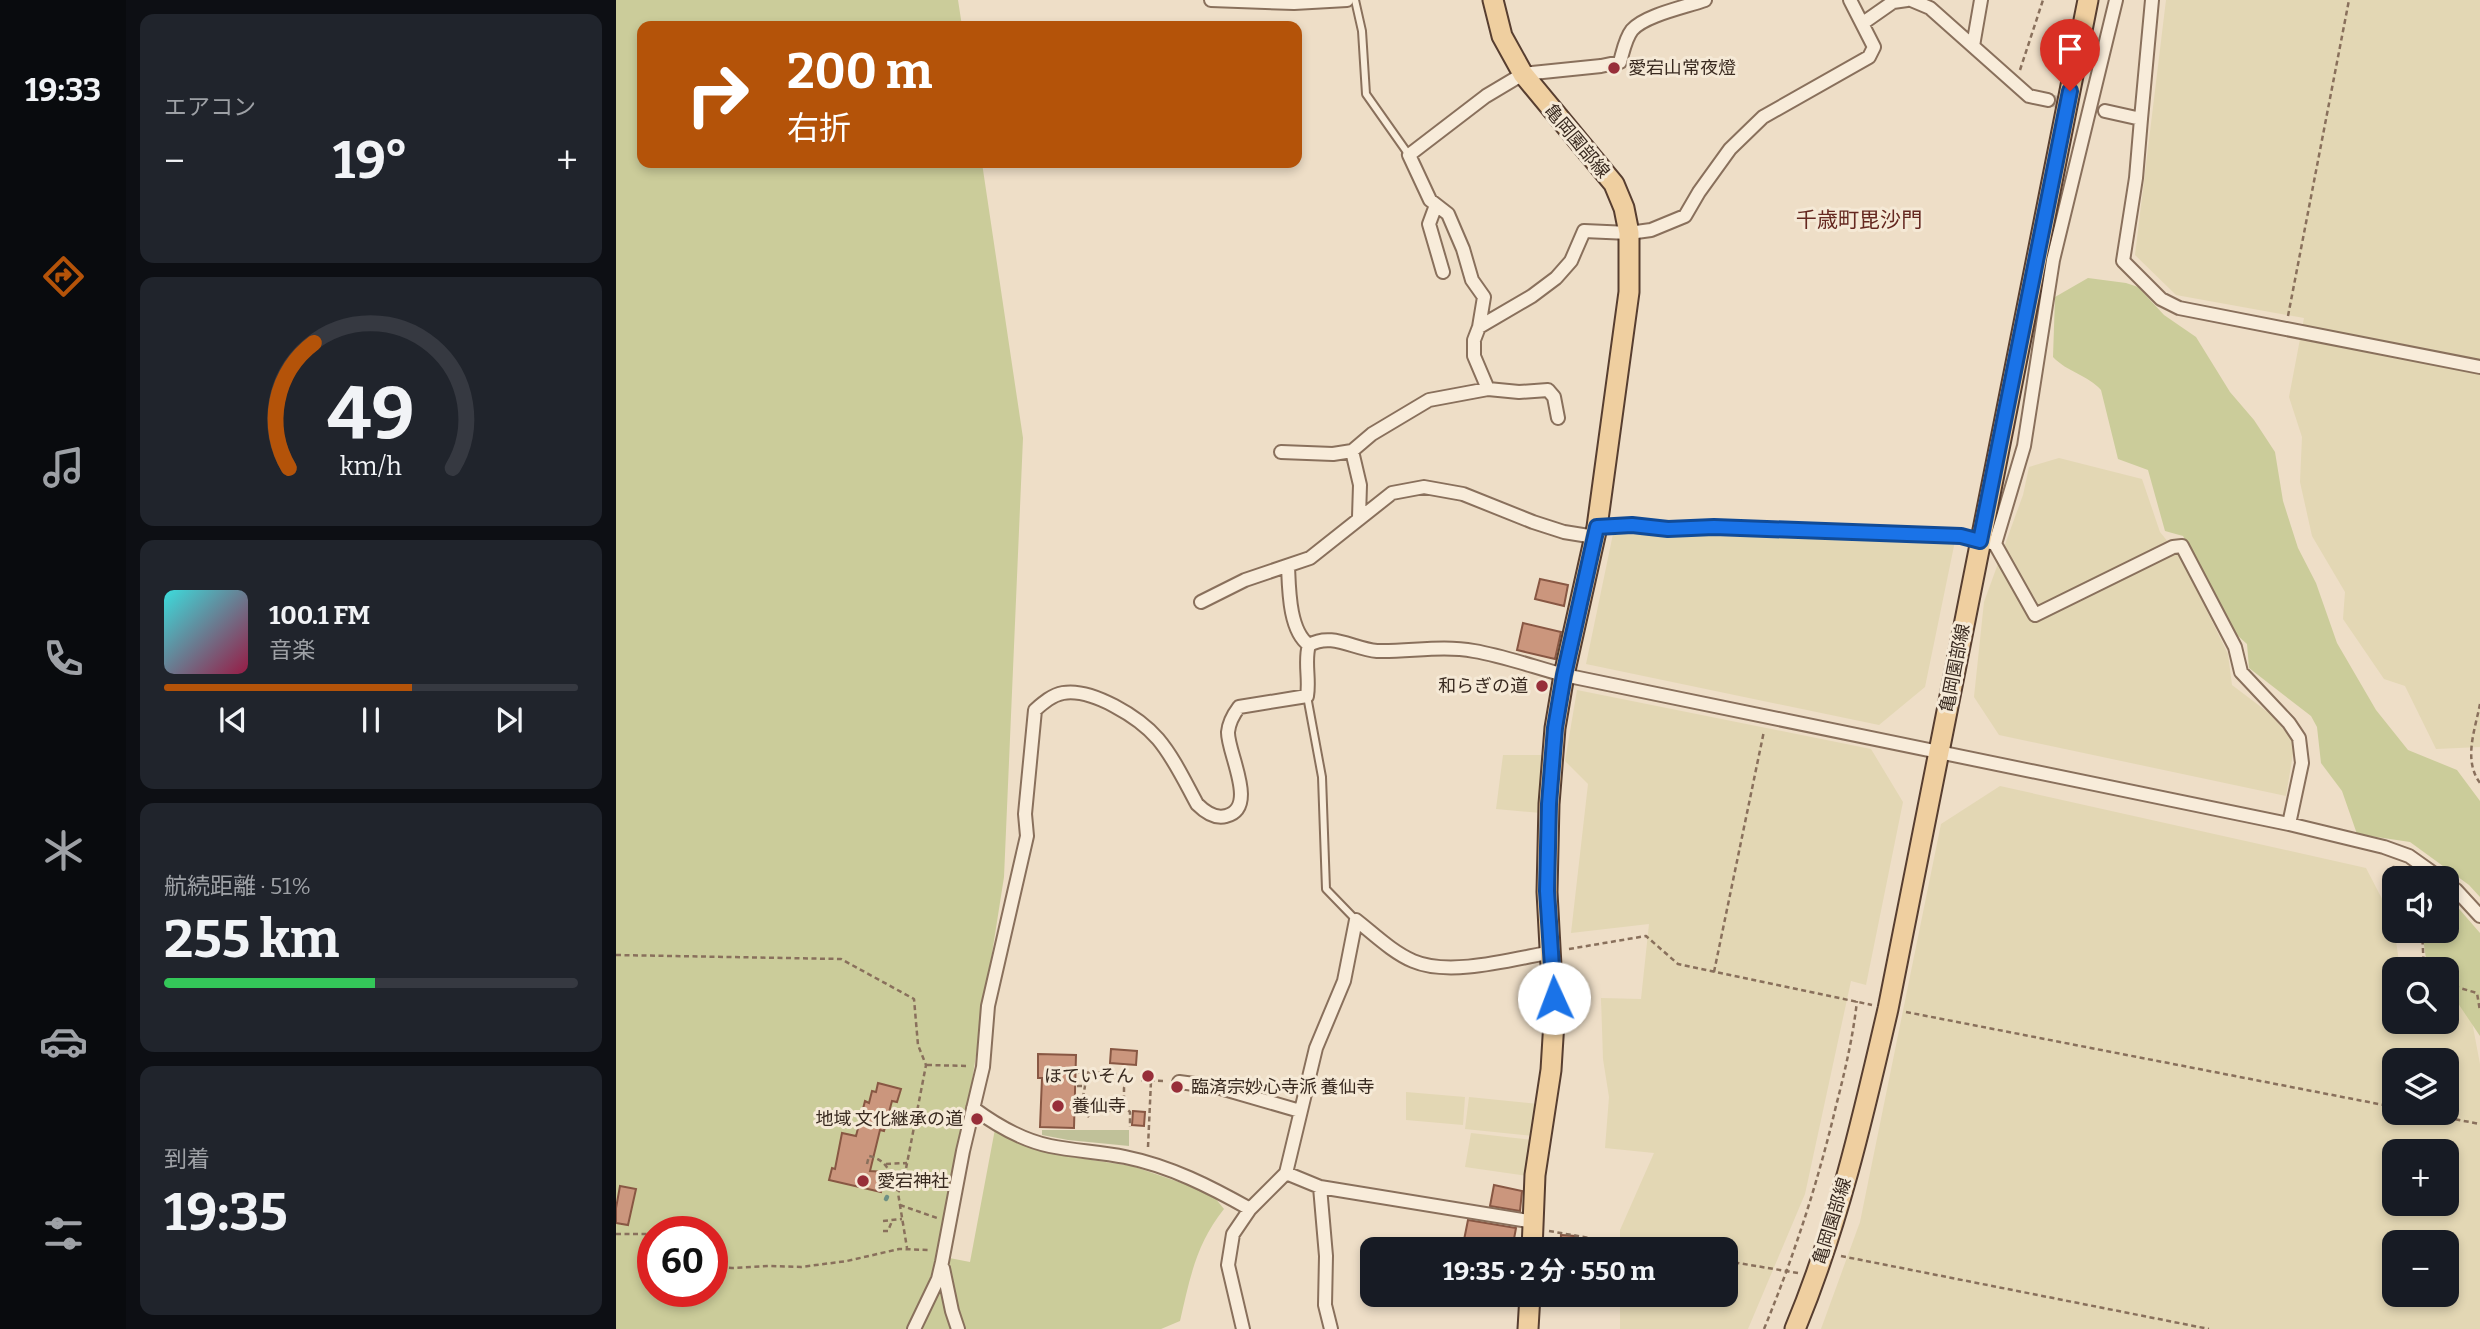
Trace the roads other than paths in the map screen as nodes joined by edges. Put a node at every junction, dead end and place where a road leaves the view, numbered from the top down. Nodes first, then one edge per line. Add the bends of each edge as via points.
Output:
1 (1211, 0) edge
2 (1347, 0) edge
3 (1355, 0) edge
4 (1493, 0) edge
5 (1705, 0) edge
6 (1850, 0) edge
7 (1909, 0) edge
8 (1981, 0) edge
9 (2088, 0) edge
10 (2116, 0) edge
11 (2152, 0) edge
12 (1230, 1) edge
13 (1863, 23) junction
14 (1973, 46) junction
15 (1523, 74) junction
16 (2048, 100) tunnel mouth
17 (2105, 111) tunnel mouth
18 (2141, 119) junction
19 (1409, 155) junction
20 (1436, 205) junction
21 (1629, 233) junction
22 (1443, 272) dead end
23 (1479, 327) junction
24 (2480, 367) edge
25 (1488, 389) junction
26 (1558, 418) dead end
27 (1352, 451) junction
28 (1281, 452) dead end
29 (1359, 517) junction
30 (1596, 532) junction
31 (1988, 542) junction
32 (1288, 566) junction
33 (1201, 602) dead end
34 (1309, 645) junction
35 (1564, 675) junction
36 (1307, 696) junction
37 (1939, 752) junction
38 (2289, 824) junction
39 (2423, 866) edge
40 (2459, 893) edge
41 (2480, 916) edge
42 (1356, 920) junction
43 (1552, 952) junction
44 (1180, 1082) dead end
45 (973, 1108) junction
46 (1300, 1111) junction
47 (1286, 1173) junction
48 (1320, 1186) junction
49 (1250, 1209) junction
50 (1534, 1225) junction
51 (1533, 1237) edge
52 (943, 1258) junction
53 (1529, 1307) edge
54 (914, 1329) edge
55 (958, 1329) edge
56 (1243, 1329) edge
57 (1331, 1329) edge
58 (1528, 1329) edge
59 (1795, 1329) edge

1 - 12 street
2 - 12 street
3 - 19 lane via 1366,94
4 - 15 main road, 亀岡園部線 via 1502,36
5 - 15 street via 1633,29 1620,62
6 - 13 street
7 - 13 street via 1893,2
7 - 14 street via 1930,8
8 - 14 street
9 - 31 main road, 亀岡園部線
10 - 31 street via 2053,260 2024,446
11 - 18 street
13 - 21 street via 1874,47 1869,57 1763,117 1730,149 1685,216 1651,230
14 - 16 street via 2029,96
15 - 19 street
15 - 21 main road, 亀岡園部線 via 1614,184
17 - 18 street
18 - 24 street via 2123,261 2161,299 2179,308
19 - 20 street
20 - 22 street via 1429,224
20 - 23 street via 1448,214 1472,280 1484,297
21 - 23 street via 1584,231 1571,261 1556,278
21 - 30 main road, 亀岡園部線 via 1629,292
23 - 25 street via 1474,356
25 - 26 street via 1548,390
25 - 27 street via 1429,400
27 - 28 street
27 - 29 street via 1360,485
29 - 30 street via 1392,493 1424,487 1463,494 1564,531
29 - 32 street via 1310,558
30 - 31 street via 1632,525 1714,527 1961,536
30 - 35 main road, 亀岡園部線
31 - 37 main road, 亀岡園部線
31 - 38 street via 2035,615 2173,547 2182,547 2235,647 2241,672 2299,738 2302,763
32 - 33 street via 1245,580
32 - 34 street via 1289,604 1301,640
34 - 35 street via 1319,639 1374,651 1473,650
34 - 36 street
35 - 37 street
35 - 43 main road, 亀岡園部線 via 1549,804 1547,891
36 - 42 lane via 1322,777 1326,889
36 - 45 street via 1238,707 1228,733 1242,793 1235,811 1226,816 1205,812 1197,804 1157,738 1120,708 1077,693 1062,693 1035,710 1027,836 988,1006 983,1067
37 - 38 street
37 - 59 main road, 亀岡園部線 via 1862,1121
38 - 39 street via 2384,847
40 - 41 street
42 - 43 street via 1398,953 1437,967
42 - 46 street via 1344,981 1317,1048
43 - 50 main road, 亀岡園部線 via 1555,1021 1535,1175
44 - 46 street via 1217,1087
45 - 49 street via 1012,1133 1048,1146 1147,1163 1213,1188
45 - 52 street
46 - 47 street
47 - 48 street
47 - 49 street
48 - 50 street
48 - 57 street via 1325,1305
49 - 56 street via 1233,1234 1228,1265
50 - 51 main road, 亀岡園部線
52 - 54 street
52 - 55 street
53 - 58 main road

